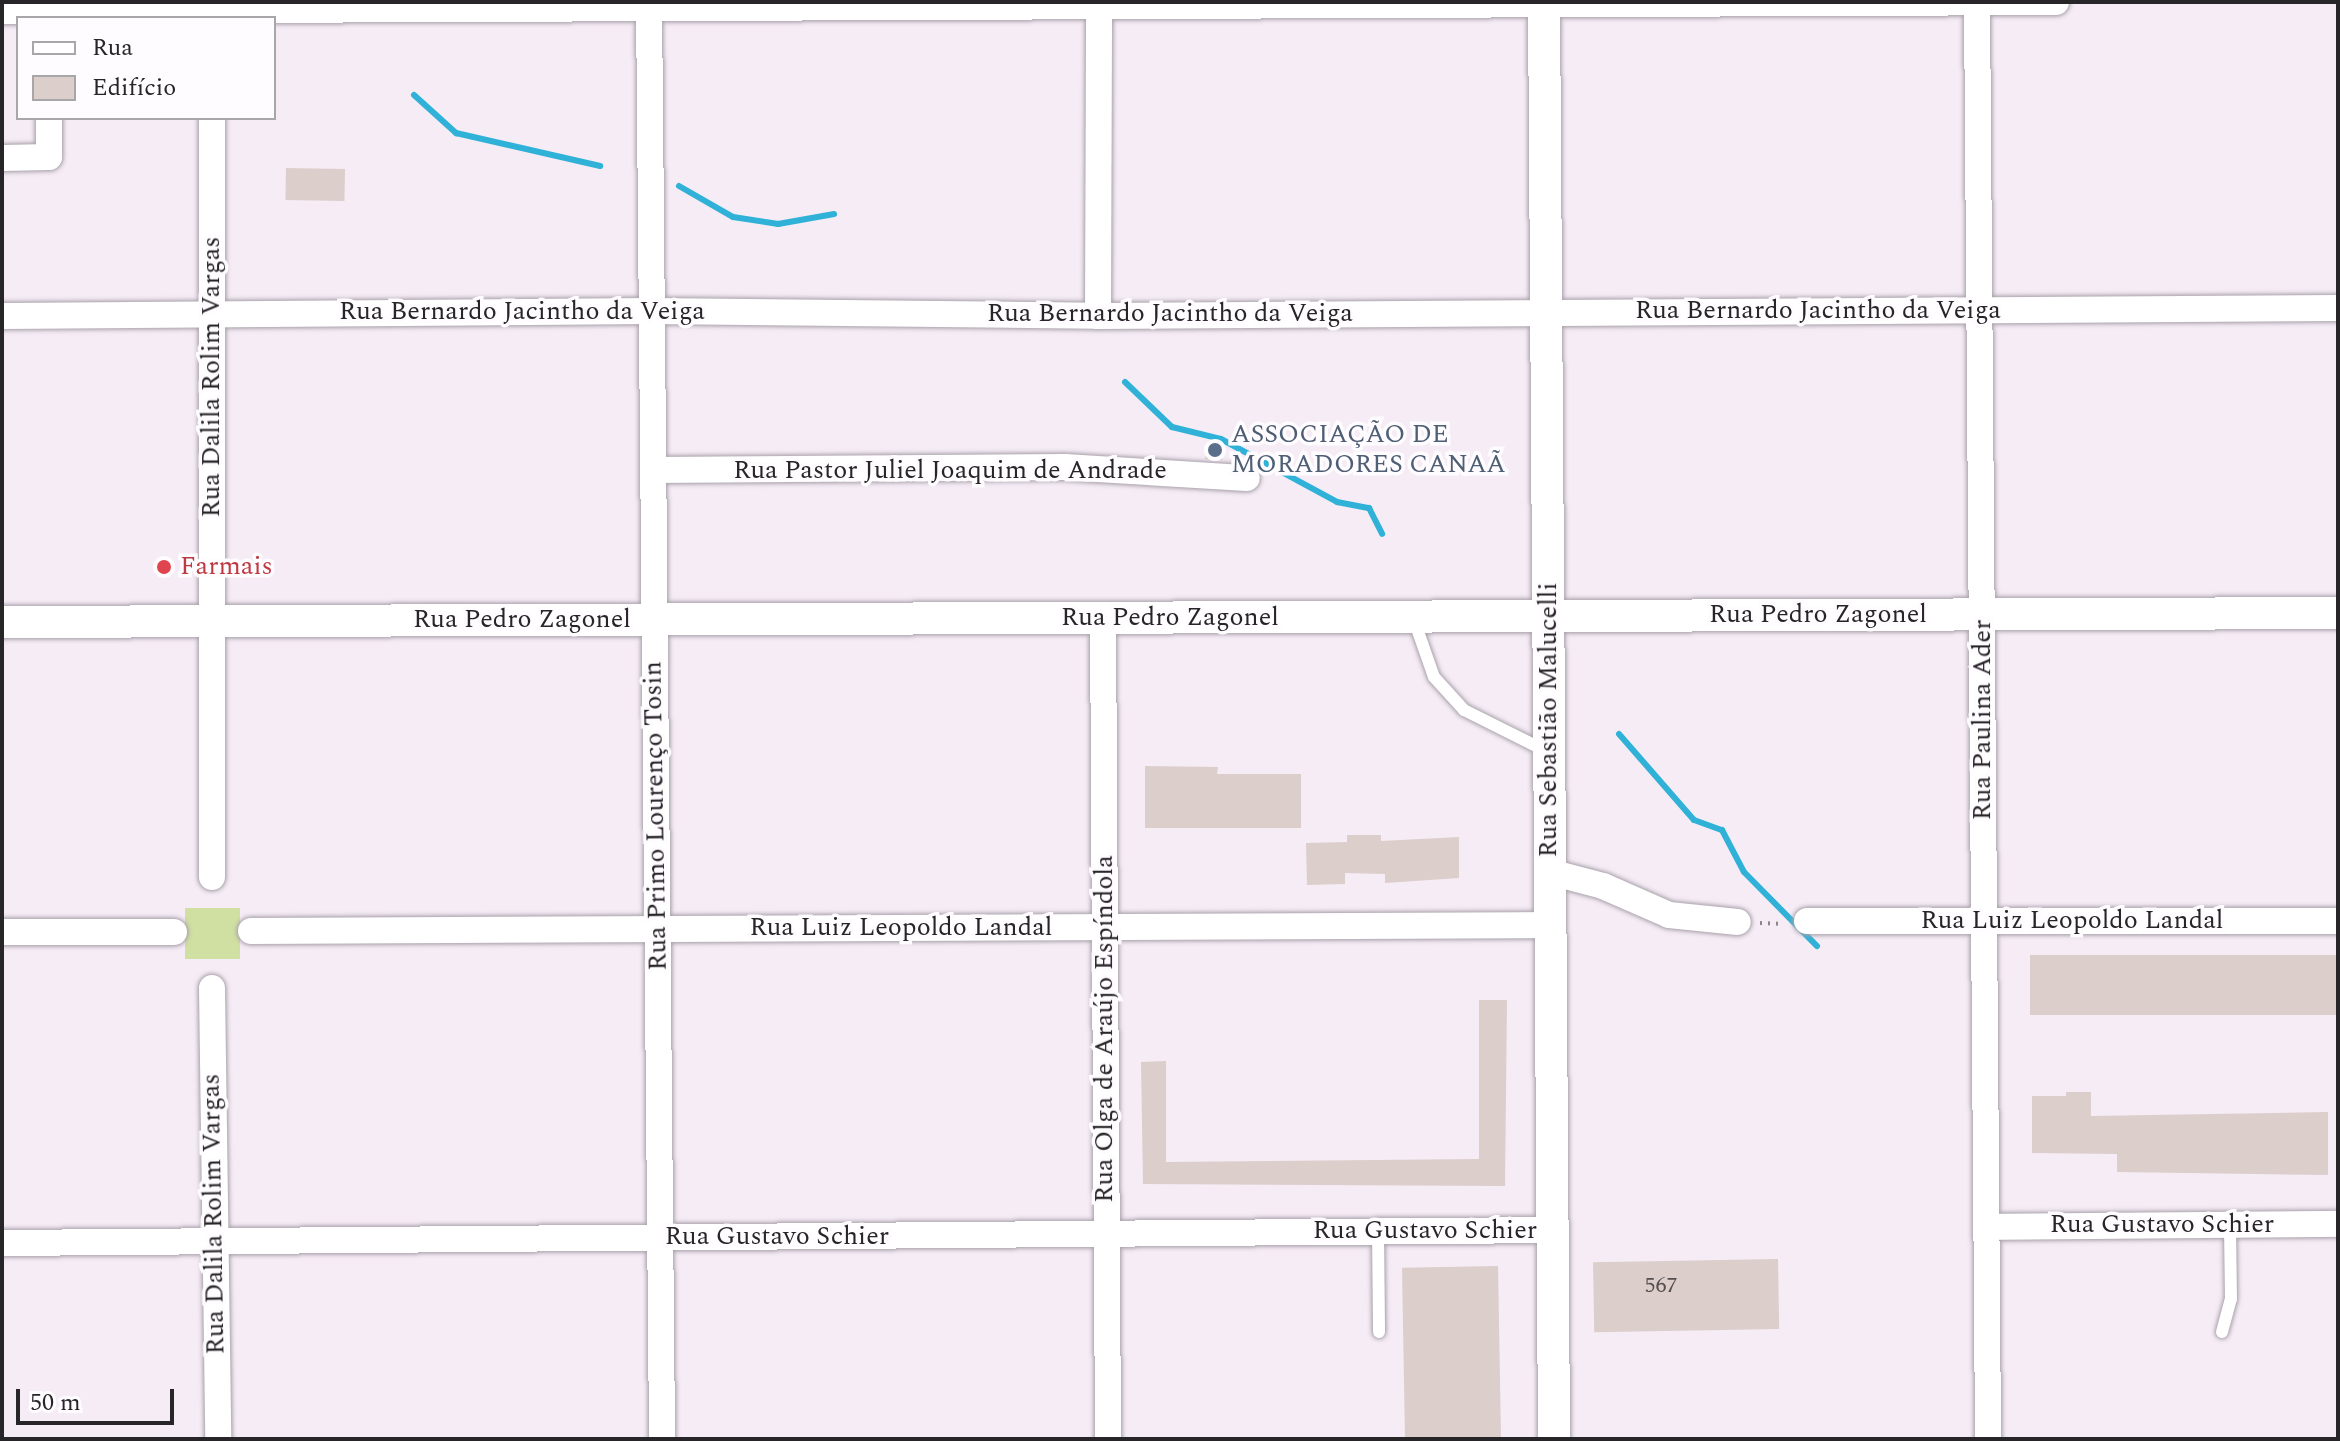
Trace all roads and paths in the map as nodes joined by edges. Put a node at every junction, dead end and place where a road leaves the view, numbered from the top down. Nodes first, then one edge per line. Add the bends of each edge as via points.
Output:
1 (1832, 2) edge
2 (1977, 2) edge
3 (2056, 2) edge
4 (1544, 3) edge
5 (1099, 4) edge
6 (649, 5) edge
7 (212, 10) edge
8 (2, 11) edge
9 (47, 14) edge
10 (49, 120) edge
11 (212, 120) edge
12 (2, 158) edge
13 (2338, 308) edge
14 (1979, 310) junction
15 (652, 311) junction
16 (1546, 313) junction
17 (212, 314) junction
18 (2, 316) edge
19 (1098, 316) junction
20 (653, 470) junction
21 (1247, 478) dead end
22 (2338, 613) edge
23 (1982, 615) junction
24 (1549, 616) junction
25 (1414, 617) junction
26 (1103, 618) junction
27 (655, 620) junction
28 (2, 622) edge
29 (212, 622) junction
30 (1549, 752) junction
31 (1550, 872) junction
32 (212, 877) dead end
33 (1984, 921) junction
34 (2338, 921) edge
35 (1738, 922) joint
36 (1798, 922) joint
37 (1551, 925) junction
38 (1104, 927) junction
39 (657, 929) junction
40 (251, 931) dead end
41 (2, 932) edge
42 (174, 932) dead end
43 (212, 988) dead end
44 (2338, 1224) edge
45 (2230, 1225) junction
46 (1987, 1227) junction
47 (1552, 1230) junction
48 (1378, 1232) junction
49 (1106, 1234) junction
50 (660, 1238) junction
51 (212, 1241) junction
52 (2, 1243) edge
53 (1379, 1332) dead end
54 (2222, 1332) dead end
55 (218, 1439) edge
56 (662, 1439) edge
57 (1108, 1439) edge
58 (1554, 1439) edge
59 (1988, 1439) edge

1 - 2 street
1 - 4 street
2 - 3 street
2 - 14 street, Rua Paulina Ader
4 - 5 street
4 - 16 street, Rua Sebastião Malucelli
5 - 6 street
5 - 19 street
6 - 7 street
6 - 15 street, Rua Primo Lourenço Tosin
7 - 9 street
8 - 9 street
10 - 12 street via 49,157
11 - 17 street, Rua Dalila Rolim Vargas
13 - 14 street, Rua Bernardo Jacintho da Veiga
14 - 16 street, Rua Bernardo Jacintho da Veiga
14 - 23 street, Rua Paulina Ader
15 - 17 street, Rua Bernardo Jacintho da Veiga
15 - 19 street, Rua Bernardo Jacintho da Veiga
15 - 20 street, Rua Primo Lourenço Tosin
16 - 19 street, Rua Bernardo Jacintho da Veiga
16 - 24 street, Rua Sebastião Malucelli
17 - 18 street, Rua Bernardo Jacintho da Veiga
17 - 29 street, Rua Dalila Rolim Vargas
20 - 21 street, Rua Pastor Juliel Joaquim de Andrade via 1065,467
20 - 27 street, Rua Primo Lourenço Tosin
22 - 23 street, Rua Pedro Zagonel
23 - 24 street, Rua Pedro Zagonel
23 - 33 street, Rua Paulina Ader
24 - 25 street, Rua Pedro Zagonel
24 - 30 street, Rua Sebastião Malucelli
25 - 26 street, Rua Pedro Zagonel
25 - 30 lane via 1434,677 1464,710
26 - 27 street, Rua Pedro Zagonel
26 - 38 street, Rua Olga de Araújo Espíndola
27 - 29 street, Rua Pedro Zagonel
27 - 39 street, Rua Primo Lourenço Tosin
28 - 29 street, Rua Pedro Zagonel
29 - 32 street, Rua Dalila Rolim Vargas
30 - 31 street, Rua Sebastião Malucelli
31 - 35 street via 1603,886 1669,915
31 - 37 street, Rua Sebastião Malucelli
33 - 34 street, Rua Luiz Leopoldo Landal
33 - 36 street, Rua Luiz Leopoldo Landal
33 - 46 street, Rua Paulina Ader
35 - 36 path
37 - 38 street, Rua Luiz Leopoldo Landal
37 - 47 street, Rua Sebastião Malucelli
38 - 39 street, Rua Luiz Leopoldo Landal
38 - 49 street, Rua Olga de Araújo Espíndola
39 - 40 street, Rua Luiz Leopoldo Landal
39 - 50 street, Rua Primo Lourenço Tosin
41 - 42 street
43 - 51 street, Rua Dalila Rolim Vargas
44 - 45 street, Rua Gustavo Schier
45 - 46 street, Rua Gustavo Schier
45 - 54 lane via 2231,1299
46 - 59 street, Rua Paulina Ader
47 - 48 street, Rua Gustavo Schier
47 - 58 street, Rua Sebastião Malucelli
48 - 49 street, Rua Gustavo Schier
48 - 53 lane
49 - 50 street, Rua Gustavo Schier
49 - 57 street, Rua Olga de Araújo Espíndola
50 - 51 street, Rua Gustavo Schier
50 - 56 street, Rua Primo Lourenço Tosin
51 - 52 street, Rua Gustavo Schier
51 - 55 street, Rua Dalila Rolim Vargas

